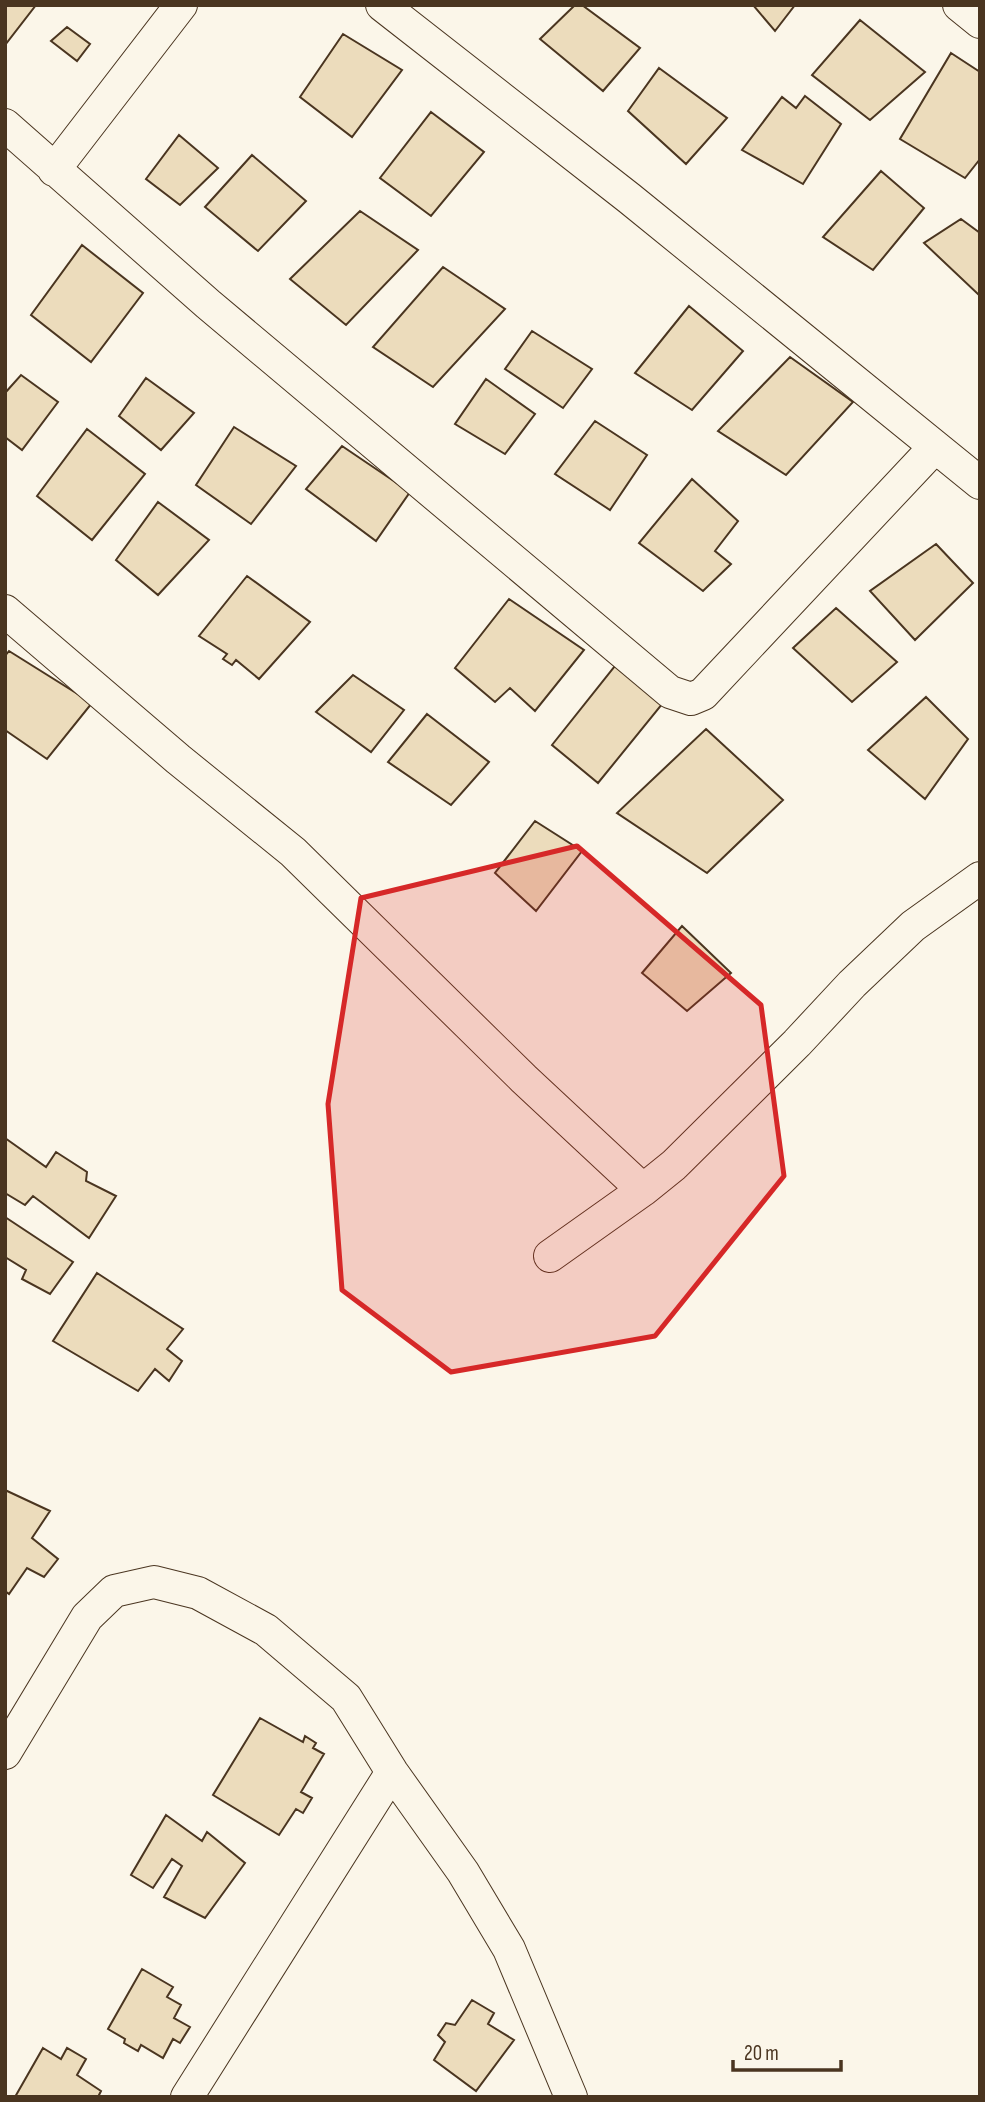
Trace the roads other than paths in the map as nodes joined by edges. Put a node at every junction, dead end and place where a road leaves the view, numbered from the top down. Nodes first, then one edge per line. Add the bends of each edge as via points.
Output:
1 (181, 5) edge
2 (382, 5) edge
3 (959, 5) edge
4 (980, 22) edge
5 (5, 125) edge
6 (54, 170) junction
7 (934, 448) junction
8 (980, 483) edge
9 (5, 611) edge
10 (980, 878) edge
11 (643, 1190) junction
12 (550, 1256) dead end
13 (5, 1753) edge
14 (392, 1772) junction
15 (187, 2097) edge
16 (571, 2097) edge

1 - 6 street
2 - 7 street via 629,198
3 - 4 street
5 - 6 street
6 - 7 street via 670,692 691,699 713,684
7 - 8 street
9 - 11 street via 293,852
10 - 11 street via 913,926 697,1144
11 - 12 street
13 - 14 street via 87,1617 114,1591 153,1582 198,1593 266,1630 346,1698
14 - 15 street
14 - 16 street via 463,1872 509,1949

